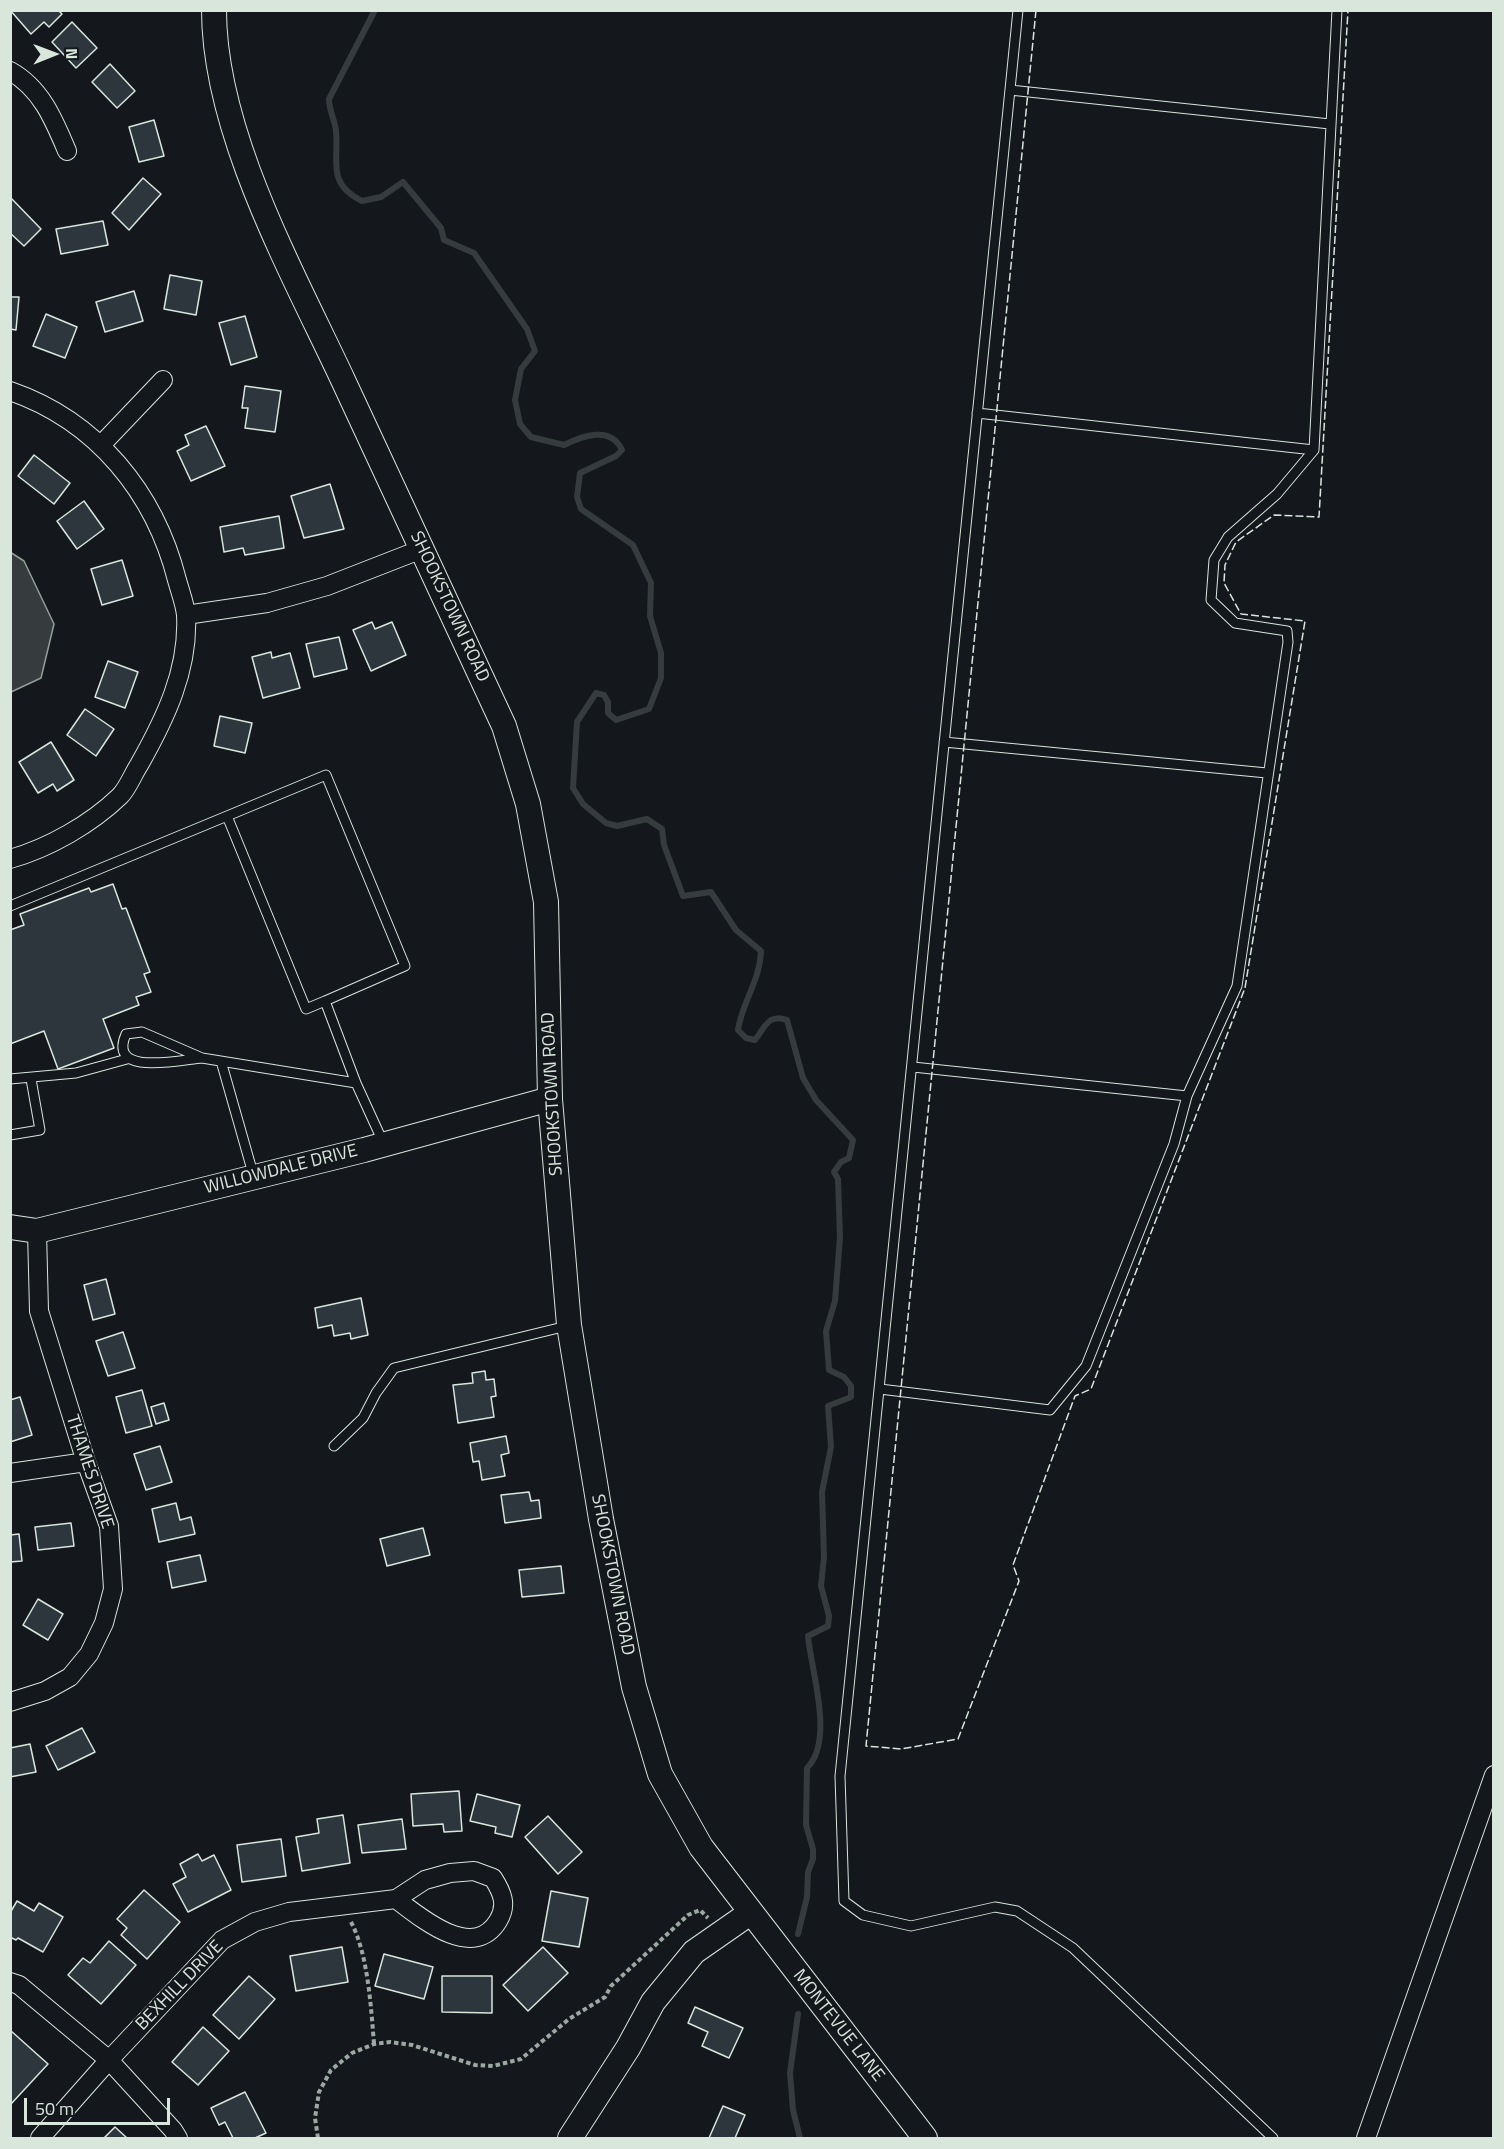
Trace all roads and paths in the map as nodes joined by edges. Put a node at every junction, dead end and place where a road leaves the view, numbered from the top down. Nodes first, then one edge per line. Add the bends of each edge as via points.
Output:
1 (214, 10) edge
2 (1018, 10) edge
3 (1337, 10) edge
4 (10, 71) edge
5 (1010, 90) junction
6 (1330, 124) junction
7 (67, 151) dead end
8 (163, 380) dead end
9 (10, 391) edge
10 (977, 413) junction
11 (102, 444) junction
12 (1314, 450) junction
13 (422, 549) junction
14 (186, 615) junction
15 (944, 742) junction
16 (1267, 773) junction
17 (227, 816) junction
18 (10, 859) edge
19 (10, 906) edge
20 (325, 1001) junction
21 (202, 1058) junction
22 (127, 1059) junction
23 (221, 1061) junction
24 (912, 1067) junction
25 (10, 1079) edge
26 (31, 1079) junction
27 (356, 1083) junction
28 (1187, 1096) junction
29 (550, 1099) junction
30 (10, 1135) edge
31 (384, 1144) junction
32 (254, 1177) junction
33 (10, 1227) edge
34 (37, 1231) junction
35 (569, 1325) junction
36 (880, 1389) junction
37 (334, 1446) dead end
38 (86, 1462) junction
39 (10, 1473) edge
40 (10, 1702) edge
41 (1494, 1774) edge
42 (396, 1899) junction
43 (342, 1906) junction
44 (750, 1913) junction
45 (722, 1932) junction
46 (10, 1982) edge
47 (374, 2044) junction
48 (109, 2060) junction
49 (40, 2139) edge
50 (178, 2139) edge
51 (318, 2139) edge
52 (570, 2139) edge
53 (925, 2139) edge
54 (1273, 2139) edge
55 (1366, 2139) edge

1 - 13 street, SHOOKSTOWN ROAD via 229,114 262,209
2 - 5 lane
3 - 6 lane
4 - 7 street via 23,78 48,107
5 - 6 lane
5 - 10 lane
6 - 12 lane
8 - 11 street
9 - 11 street via 51,408
10 - 12 lane
10 - 15 lane
11 - 14 street via 150,509 169,548
12 - 16 lane via 1277,494 1228,537 1214,560 1211,600 1235,623 1287,631
13 - 14 street via 297,595
13 - 29 street, SHOOKSTOWN ROAD via 504,726 528,804 546,902
14 - 18 street via 182,667 165,719 122,794 83,825
15 - 16 lane
15 - 24 lane
16 - 28 lane via 1237,986
17 - 19 lane
17 - 20 lane via 306,1009
17 - 20 lane via 326,775 405,966
20 - 27 lane
21 - 22 lane via 151,1063
21 - 22 lane via 168,1041 133,1031 126,1034 121,1045
21 - 23 lane
22 - 26 lane via 76,1073
23 - 27 lane
23 - 32 lane
24 - 28 lane
24 - 36 lane
25 - 26 lane
26 - 30 lane via 40,1130
27 - 31 lane
28 - 36 lane via 1174,1143 1086,1366 1050,1410
29 - 31 street, WILLOWDALE DRIVE
29 - 35 street, SHOOKSTOWN ROAD
31 - 32 street, WILLOWDALE DRIVE
32 - 34 street, WILLOWDALE DRIVE
33 - 34 street, WILLOWDALE DRIVE
34 - 38 street, THAMES DRIVE via 39,1311
35 - 37 lane via 394,1368 363,1419
35 - 44 street, SHOOKSTOWN ROAD via 617,1606 634,1687 660,1774 701,1847
36 - 54 lane via 840,1776 844,1900 862,1916 911,1926 995,1907 1017,1911 1073,1948
38 - 39 street
38 - 40 street, THAMES DRIVE via 109,1526 113,1590 104,1623 89,1654 70,1677 45,1691
41 - 55 street
42 - 42 street, BEXHILL DRIVE via 433,1927 459,1936 478,1937 493,1929 502,1914 503,1895 493,1878 474,1871 425,1880
42 - 43 street, BEXHILL DRIVE
43 - 47 path via 357,1934
43 - 48 street, BEXHILL DRIVE via 289,1912 255,1922 222,1940
44 - 45 street
44 - 53 street, MONTEVUE LANE
45 - 47 path via 700,1910 688,1915 611,1986 605,1997 569,2019 521,2059 493,2066 475,2065 412,2045
45 - 52 street via 694,1952 653,2002
46 - 48 street via 19,1985
47 - 51 path via 352,2053 331,2070 319,2092 315,2118
48 - 49 street, BEXHILL DRIVE
48 - 50 street

